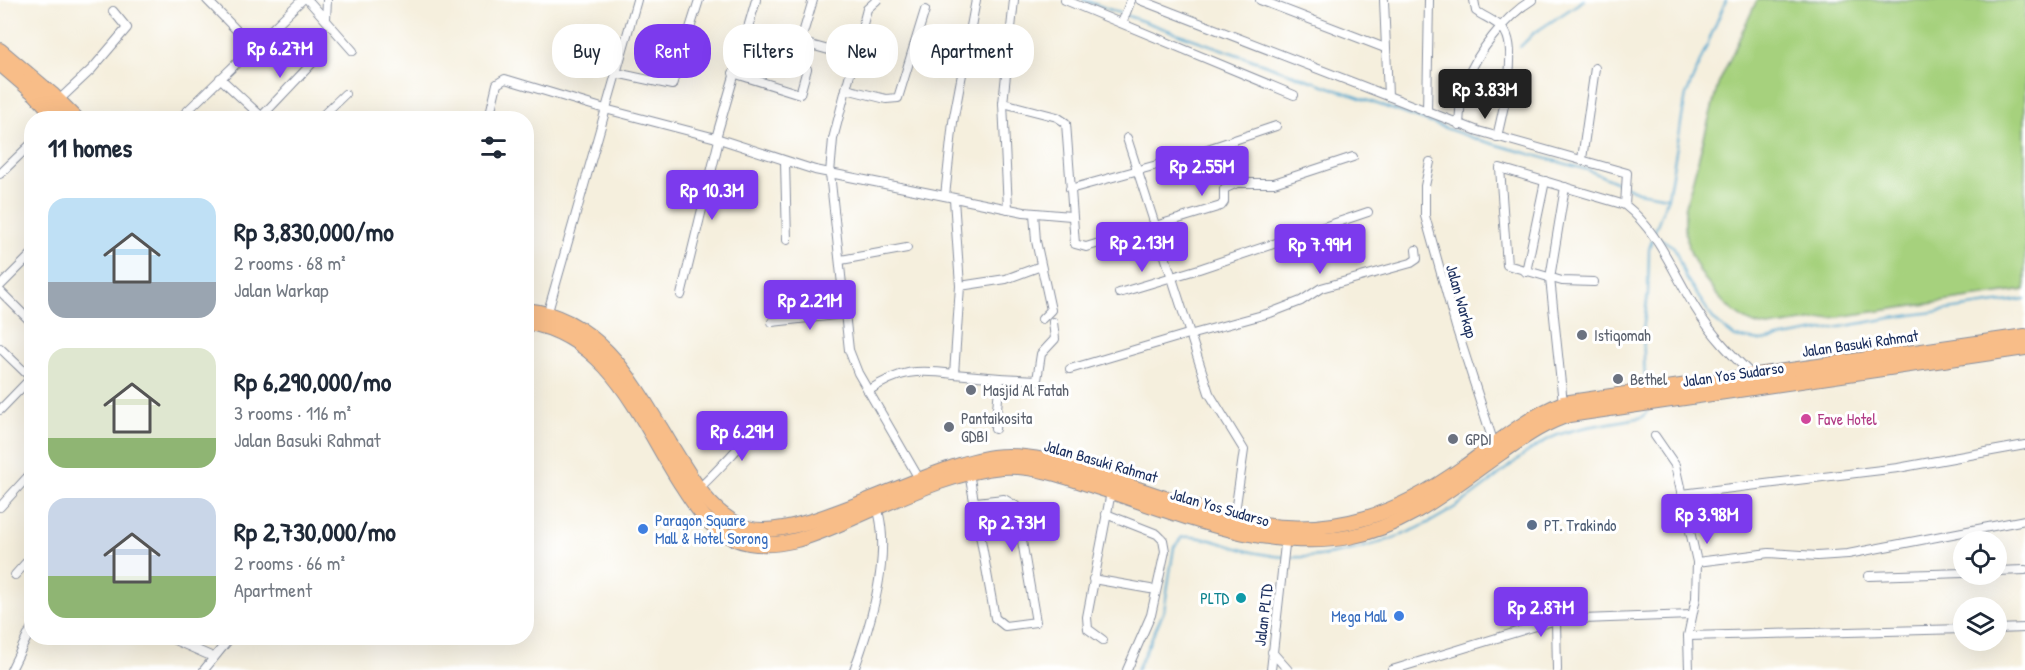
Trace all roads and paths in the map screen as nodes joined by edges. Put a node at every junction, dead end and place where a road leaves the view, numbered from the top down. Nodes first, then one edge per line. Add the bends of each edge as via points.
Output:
1 (207, 0) edge
2 (302, 0) edge
3 (308, 0) edge
4 (327, 0) edge
5 (637, 0) edge
6 (699, 0) edge
7 (756, 0) edge
8 (813, 0) edge
9 (877, 0) edge
10 (976, 0) edge
11 (1014, 0) edge
12 (1065, 0) edge
13 (1140, 0) edge
14 (1260, 0) edge
15 (1383, 0) edge
16 (1429, 0) edge
17 (1474, 0) edge
18 (1528, 1) edge
19 (1131, 2) edge
20 (925, 9) dead end
21 (112, 11) dead end
22 (326, 19) junction
23 (1123, 21) junction
24 (748, 24) edge
25 (806, 24) edge
26 (863, 24) edge
27 (1502, 27) junction
28 (253, 47) junction
29 (1385, 48) junction
30 (0, 50) edge
31 (353, 51) dead end
32 (622, 52) edge
33 (316, 59) dead end
34 (6, 63) edge
35 (1595, 68) dead end
36 (622, 74) edge
37 (220, 78) junction
38 (614, 78) edge
39 (732, 78) edge
40 (749, 78) edge
41 (804, 78) edge
42 (849, 78) edge
43 (846, 89) junction
44 (345, 94) dead end
45 (1294, 95) dead end
46 (1388, 96) junction
47 (58, 100) junction
48 (1004, 104) junction
49 (604, 109) junction
50 (50, 111) edge
51 (69, 111) edge
52 (187, 111) edge
53 (255, 111) edge
54 (268, 111) edge
55 (327, 111) edge
56 (491, 111) edge
57 (1427, 112) junction
58 (1459, 125) junction
59 (1276, 126) dead end
60 (1497, 137) junction
61 (1126, 138) dead end
62 (717, 139) junction
63 (24, 151) edge
64 (1353, 157) dead end
65 (1582, 159) junction
66 (785, 162) junction
67 (1430, 162) dead end
68 (1137, 169) junction
69 (830, 172) junction
70 (0, 174) edge
71 (1545, 181) junction
72 (1565, 187) junction
73 (1070, 189) junction
74 (945, 196) junction
75 (954, 199) junction
76 (1625, 202) junction
77 (1008, 209) junction
78 (1368, 212) dead end
79 (1034, 213) junction
80 (1071, 216) junction
81 (1156, 225) junction
82 (788, 240) dead end
83 (907, 248) dead end
84 (1416, 250) dead end
85 (841, 260) junction
86 (24, 262) edge
87 (1041, 266) junction
88 (1526, 272) junction
89 (1173, 277) junction
90 (1550, 278) junction
91 (1594, 282) dead end
92 (960, 286) junction
93 (0, 288) edge
94 (1119, 293) dead end
95 (681, 295) dead end
96 (534, 312) edge
97 (24, 314) edge
98 (845, 314) junction
99 (547, 315) junction
100 (1042, 320) dead end
101 (772, 322) dead end
102 (1053, 322) dead end
103 (534, 323) edge
104 (1188, 334) junction
105 (2025, 336) edge
106 (0, 348) edge
107 (2025, 348) edge
108 (1070, 369) dead end
109 (954, 374) junction
110 (24, 375) edge
111 (1752, 375) junction
112 (1000, 378) junction
113 (1763, 386) junction
114 (24, 387) edge
115 (868, 391) junction
116 (1563, 403) junction
117 (1, 406) edge
118 (771, 417) dead end
119 (1531, 425) junction
120 (995, 429) dead end
121 (1655, 436) dead end
122 (1494, 444) junction
123 (2025, 445) edge
124 (969, 473) junction
125 (24, 481) edge
126 (921, 484) junction
127 (698, 489) junction
128 (1112, 492) junction
129 (1682, 494) junction
130 (976, 502) junction
131 (0, 507) edge
132 (878, 507) junction
133 (1106, 514) junction
134 (1234, 519) junction
135 (2025, 520) edge
136 (1285, 540) junction
137 (1697, 562) junction
138 (24, 565) edge
139 (2025, 570) edge
140 (2007, 571) edge
141 (1953, 573) edge
142 (15, 575) dead end
143 (1869, 576) dead end
144 (1093, 579) junction
145 (1150, 589) dead end
146 (1691, 615) junction
147 (1556, 620) junction
148 (2025, 628) edge
149 (1953, 629) edge
150 (2007, 629) edge
151 (1688, 636) junction
152 (1103, 640) dead end
153 (24, 643) edge
154 (186, 645) edge
155 (224, 645) edge
156 (1272, 652) junction
157 (213, 657) junction
158 (1417, 667) edge
159 (11, 670) edge
160 (204, 670) edge
161 (854, 670) edge
162 (1127, 670) edge
163 (1271, 670) edge
164 (1288, 670) edge
165 (1392, 670) edge
166 (1557, 670) edge
167 (1689, 670) edge

1 - 28 street
2 - 28 street
3 - 22 street
4 - 22 street
5 - 32 street
6 - 36 street via 672,85
7 - 24 street
8 - 25 street
9 - 26 street via 868,7
10 - 74 street via 953,122
11 - 48 street
12 - 23 street
13 - 46 street
14 - 29 street
15 - 29 street
16 - 57 street
17 - 27 street via 1477,13
18 - 27 street
19 - 23 street
20 - 43 street via 898,98 886,99
21 - 47 street via 127,28 92,69
22 - 31 street
23 - 45 street
27 - 58 street via 1464,84
27 - 60 street via 1507,35 1510,63
28 - 37 street
29 - 46 street
30 - 34 highway
33 - 54 street
34 - 47 highway
34 - 50 highway
35 - 65 street
37 - 52 street
37 - 53 street
38 - 49 street
39 - 62 street
40 - 41 street via 800,94
42 - 43 street
43 - 69 street via 833,139
44 - 55 street
46 - 57 street
47 - 51 highway
48 - 73 street via 1066,121
48 - 77 street
49 - 56 street via 505,79 497,84
49 - 62 street
49 - 99 street
57 - 58 street
58 - 60 street
59 - 68 street
60 - 65 street
61 - 68 street
62 - 66 street
62 - 95 street
63 - 70 street
64 - 81 street via 1274,183 1231,184 1224,189 1221,206
65 - 76 street via 1628,175
66 - 69 street
66 - 82 street
67 - 122 street, Jalan Warkap via 1425,216
68 - 73 street
68 - 81 street
69 - 74 street
69 - 85 street
71 - 72 street
71 - 88 street
71 - 88 street via 1502,167 1499,170 1508,266
72 - 76 street
72 - 90 street
73 - 80 street
74 - 75 street
75 - 77 street
75 - 92 street
76 - 111 street via 1659,244 1726,351
77 - 79 street
78 - 89 street
79 - 80 street
79 - 87 street
80 - 81 street via 1075,244 1081,247
81 - 89 street
83 - 85 street
84 - 104 street via 1417,259 1411,263 1321,288 1270,313
85 - 98 street
86 - 93 street
87 - 92 street via 1006,279
87 - 100 street via 1051,310
88 - 90 street
89 - 94 street
89 - 104 street
90 - 91 street
90 - 116 street
92 - 109 street
93 - 97 street
96 - 99 highway, Jalan Basuki Rahmat
98 - 101 street
98 - 115 street via 849,350
99 - 127 highway, Jalan Basuki Rahmat via 584,332 616,359
102 - 112 street via 1055,339 1041,354 1037,380
103 - 132 highway, Jalan Yos Sudarso via 573,337 600,359 639,414 690,499 710,524 729,537 753,543 785,543
104 - 108 street
104 - 134 street via 1209,393 1244,450
105 - 111 highway, Jalan Basuki Rahmat
106 - 110 street
107 - 113 highway, Jalan Yos Sudarso
109 - 112 street
109 - 115 street via 922,370 900,373
111 - 113 street
111 - 116 highway, Jalan Basuki Rahmat
112 - 120 street
113 - 119 highway, Jalan Yos Sudarso via 1569,415
114 - 117 street
115 - 126 street
116 - 119 highway, Jalan Basuki Rahmat
118 - 127 street via 749,434
119 - 122 highway, Jalan Basuki Rahmat
119 - 136 highway, Jalan Yos Sudarso via 1433,502 1395,524 1348,537 1309,542
121 - 129 street via 1674,463
122 - 136 highway, Jalan Basuki Rahmat via 1390,511
123 - 129 street via 1898,468
124 - 126 highway, Jalan Yos Sudarso
124 - 128 highway, Jalan Yos Sudarso via 1018,467 1060,475
124 - 130 street
125 - 131 street
126 - 127 highway, Jalan Basuki Rahmat via 782,530 763,531 736,524
126 - 132 highway, Jalan Yos Sudarso
126 - 134 highway, Jalan Basuki Rahmat via 980,459 1022,457 1094,474
128 - 133 street
128 - 136 highway, Jalan Yos Sudarso via 1254,536
129 - 137 street
130 - 130 street via 1004,499 1016,506 1036,622 1005,626 995,618
132 - 161 street via 884,541 873,604
133 - 144 street
133 - 162 street via 1157,534 1165,550 1151,615
134 - 136 highway, Jalan Basuki Rahmat
135 - 137 street via 1848,554 1769,553
136 - 156 street, Jalan PLTD
137 - 146 street via 1696,598
138 - 142 street
139 - 140 street
141 - 143 street
144 - 145 street
144 - 152 street via 1087,623 1091,633
146 - 147 street
146 - 151 street
147 - 158 street
147 - 166 street
148 - 150 street
149 - 151 street
151 - 167 street
153 - 159 street
154 - 157 street
155 - 157 street
156 - 163 street, Jalan PLTD
156 - 164 street
157 - 160 street
158 - 165 street

